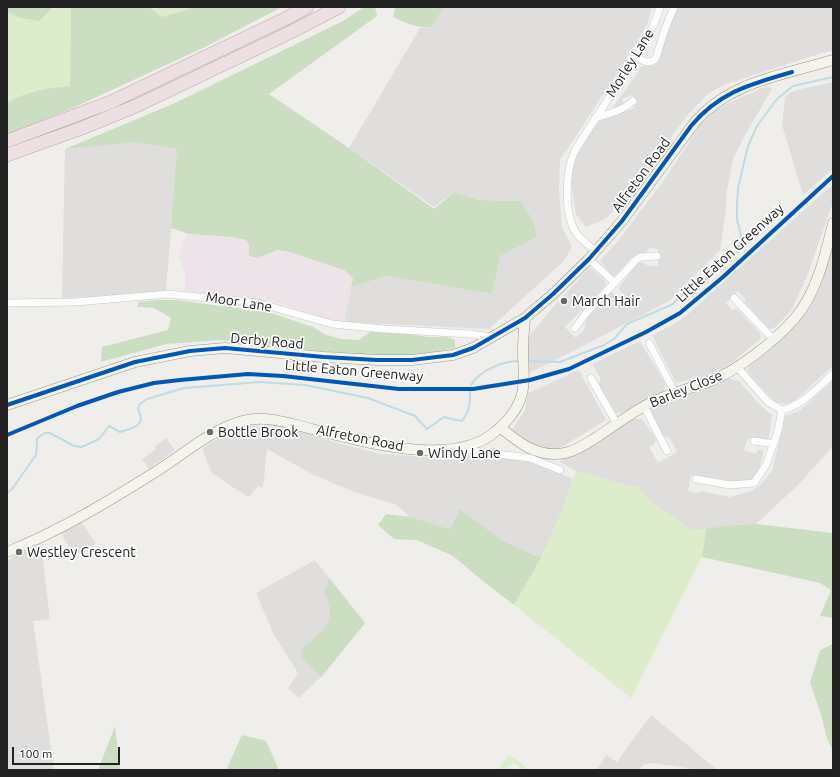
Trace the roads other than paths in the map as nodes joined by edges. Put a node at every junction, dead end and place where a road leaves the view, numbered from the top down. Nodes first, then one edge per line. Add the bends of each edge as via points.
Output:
1 (307, 7) edge
2 (339, 7) edge
3 (660, 7) edge
4 (674, 7) edge
5 (636, 57) junction
6 (833, 60) edge
7 (634, 101) dead end
8 (595, 118) junction
9 (7, 141) edge
10 (7, 154) edge
11 (833, 223) edge
12 (592, 255) junction
13 (658, 256) dead end
14 (614, 282) junction
15 (734, 298) dead end
16 (7, 303) edge
17 (525, 318) junction
18 (575, 328) dead end
19 (493, 337) junction
20 (773, 339) junction
21 (649, 343) dead end
22 (737, 367) junction
23 (833, 374) edge
24 (591, 378) dead end
25 (675, 393) junction
26 (7, 405) edge
27 (644, 406) junction
28 (782, 410) junction
29 (617, 424) junction
30 (500, 427) junction
31 (754, 441) dead end
32 (774, 444) junction
33 (468, 446) junction
34 (668, 451) dead end
35 (560, 470) dead end
36 (696, 479) dead end
37 (7, 552) edge

1 - 9 highway via 111,102
2 - 10 highway via 136,106
3 - 5 street, Morley Lane via 650,33
4 - 5 street via 664,29 656,58 648,62
5 - 8 street, Morley Lane
6 - 12 street, Alfreton Road via 750,84 710,107 691,126 622,221
7 - 8 street, Morley Lane via 618,111
8 - 12 street, Morley Lane via 573,154 567,177 571,222
11 - 20 street, Barley Close via 824,261 810,294 796,317
12 - 14 street, Morley Lane
12 - 17 street, Alfreton Road
13 - 14 street via 640,257
14 - 18 street
15 - 20 street
16 - 19 street, Moor Lane via 76,302 168,294 258,303 332,324
17 - 19 street, Derby Road
17 - 30 street, Alfreton Road via 521,399 508,420
19 - 26 street, Derby Road via 453,355 412,360 324,357 225,348 190,351 135,362
20 - 22 street, Barley Close
21 - 25 street
22 - 25 street, Barley Close via 709,382
22 - 28 street via 768,402
23 - 28 street via 804,401
24 - 29 street
25 - 27 street, Barley Close
27 - 29 street, Barley Close
27 - 34 street
28 - 32 street
29 - 30 street, Barley Close via 574,450 554,454 523,446
30 - 33 street, Alfreton Road via 492,435
31 - 32 street
32 - 36 street via 766,465 754,483 730,486
33 - 35 street via 472,451 530,458
33 - 37 street, Alfreton Road via 439,450 405,448 375,444 278,420 248,420 221,429 116,497

